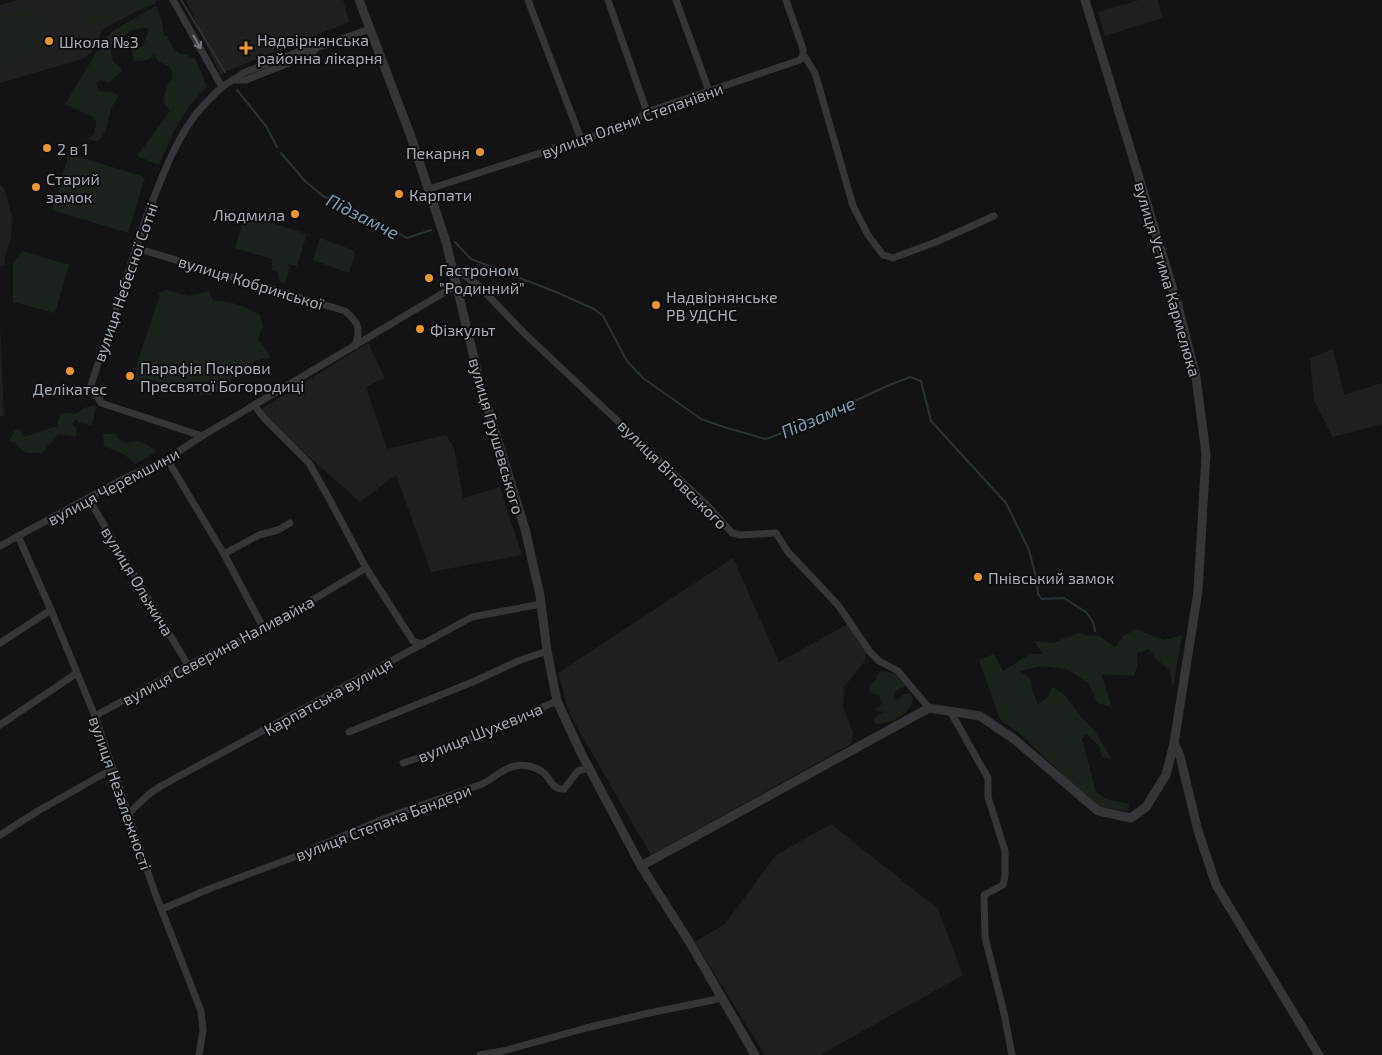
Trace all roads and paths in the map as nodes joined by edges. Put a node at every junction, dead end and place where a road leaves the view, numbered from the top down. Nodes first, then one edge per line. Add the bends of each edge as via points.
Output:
1 (173, 0) edge
2 (360, 0) edge
3 (528, 0) edge
4 (608, 0) edge
5 (676, 0) edge
6 (786, 0) edge
7 (1085, 0) edge
8 (370, 29) junction
9 (804, 56) junction
10 (222, 87) junction
11 (709, 91) junction
12 (647, 112) junction
13 (581, 139) junction
14 (429, 189) junction
15 (994, 216) dead end
16 (136, 248) junction
17 (453, 268) junction
18 (457, 287) junction
19 (359, 326) junction
20 (376, 334) junction
21 (355, 346) junction
22 (254, 405) junction
23 (202, 436) junction
24 (167, 460) junction
25 (88, 498) junction
26 (290, 523) dead end
27 (18, 536) junction
28 (0, 546) edge
29 (224, 554) junction
30 (366, 568) junction
31 (541, 604) junction
32 (51, 610) junction
33 (264, 629) junction
34 (0, 643) edge
35 (423, 644) junction
36 (547, 651) junction
37 (188, 665) junction
38 (77, 674) junction
39 (557, 701) junction
40 (930, 708) junction
41 (950, 711) junction
42 (95, 716) junction
43 (0, 725) edge
44 (349, 732) dead end
45 (1174, 743) junction
46 (403, 764) dead end
47 (590, 768) junction
48 (112, 769) junction
49 (128, 816) junction
50 (0, 835) edge
51 (641, 866) junction
52 (162, 909) junction
53 (723, 998) junction
54 (199, 1055) edge
55 (480, 1055) edge
56 (755, 1055) edge
57 (1012, 1055) edge
58 (1319, 1055) edge

1 -> 10 street
2 - 8 street, вулиця Грушевського
3 - 13 street
4 - 12 street
5 - 11 street
6 - 9 street
7 - 45 street, вулиця Устима Кармелюка via 1178,306 1196,377 1206,454 1198,591
8 - 10 street, вулиця Небесної Сотні via 243,73
8 - 14 street, вулиця Грушевського
9 - 11 street, вулиця Олени Степанівни
9 - 15 street via 815,73 853,206 883,255 892,258
10 - 16 street, вулиця Небесної Сотні via 200,108 182,137 156,192
11 - 12 street, вулиця Олени Степанівни
12 - 13 street, вулиця Олени Степанівни via 630,124
13 - 14 street, вулиця Олени Степанівни
14 - 17 street, вулиця Грушевського
16 - 19 street, вулиця Кобринської via 345,311
16 - 23 street, вулиця Небесної Сотні via 91,385 101,403
17 - 18 street, вулиця Грушевського
17 - 40 street, вулиця Вітовського via 477,284 524,333 708,506 732,533 776,533 788,552 838,605 878,661 898,671
18 - 20 street, вулиця Черемшини
18 - 31 street, вулиця Грушевського via 480,383 525,530
19 - 20 street, вулиця Кобринської
19 - 21 street
20 - 21 street, вулиця Черемшини
21 - 22 street, вулиця Черемшини
22 - 23 street, вулиця Черемшини
22 - 30 street via 309,463
23 - 24 street, вулиця Черемшини
24 - 25 street, вулиця Черемшини
24 - 29 street
25 - 27 street, вулиця Черемшини
25 - 37 street, вулиця Ольжича
26 - 29 street
27 - 28 street, вулиця Черемшини
27 - 32 street, вулиця Незалежності
29 - 33 street
30 - 33 street, вулиця Северина Наливайка
30 - 35 street via 413,641
31 - 35 street, Карпатська вулиця via 472,617
31 - 36 street, вулиця Грушевського
32 - 34 street
32 - 38 street, вулиця Незалежності
33 - 37 street, вулиця Северина Наливайка
35 - 49 street, Карпатська вулиця via 161,786
36 - 39 street, вулиця Грушевського
36 - 44 street
37 - 42 street, вулиця Северина Наливайка
38 - 42 street, вулиця Незалежності
38 - 43 street
39 - 46 street, вулиця Шухевича via 445,750
39 - 47 street, вулиця Грушевського
40 - 41 street, вулиця Устима Кармелюка
40 - 51 street
41 - 45 street, вулиця Устима Кармелюка via 980,716 1014,739 1098,811 1131,818 1146,807 1166,775
41 - 57 street via 988,778 988,797 1005,851 1002,885 984,895 985,937
42 - 48 street, вулиця Незалежності
45 - 58 street via 1216,885
47 - 51 street, вулиця Грушевського
47 - 52 street, вулиця Степана Бандери via 578,771 564,789 559,789 538,769 514,766 488,781 384,819
48 - 49 street, вулиця Незалежності
48 - 50 street
49 - 52 street, вулиця Незалежності
51 - 53 street, вулиця Грушевського
52 - 54 street, вулиця Незалежності via 200,1011 203,1030
53 - 55 street
53 - 56 street, вулиця Грушевського

